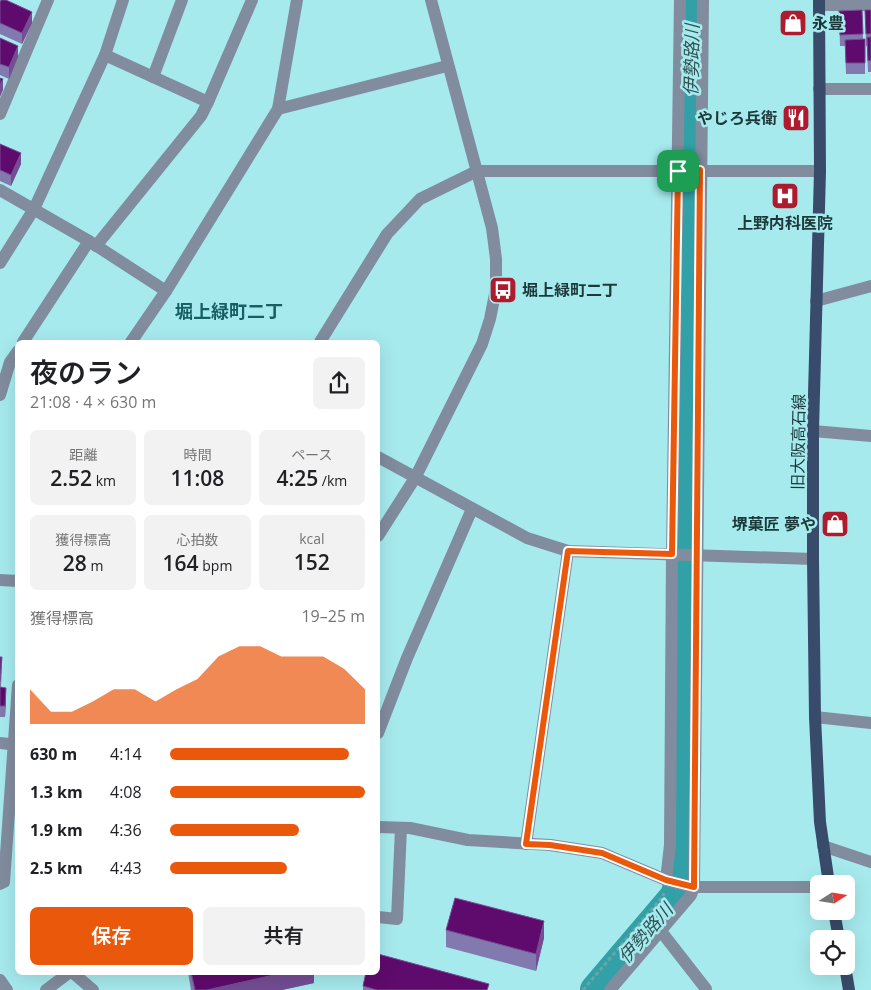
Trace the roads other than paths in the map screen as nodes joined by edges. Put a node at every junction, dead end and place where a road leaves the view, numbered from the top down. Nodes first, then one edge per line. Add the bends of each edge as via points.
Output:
1 (48, 0) edge
2 (123, 0) edge
3 (182, 0) edge
4 (252, 0) edge
5 (297, 0) edge
6 (431, 0) edge
7 (680, 0) edge
8 (703, 0) edge
9 (819, 3) edge
10 (871, 5) edge
11 (105, 55) junction
12 (447, 66) junction
13 (153, 78) junction
14 (819, 89) junction
15 (871, 89) edge
16 (208, 102) junction
17 (278, 109) junction
18 (0, 114) edge
19 (700, 170) junction
20 (477, 171) junction
21 (679, 171) junction
22 (820, 171) junction
23 (0, 190) edge
24 (34, 209) junction
25 (93, 244) junction
26 (0, 263) edge
27 (871, 286) edge
28 (166, 291) junction
29 (816, 301) junction
30 (24, 340) edge
31 (132, 340) edge
32 (321, 340) edge
33 (9, 362) edge
34 (0, 395) edge
35 (813, 431) junction
36 (871, 436) edge
37 (380, 458) edge
38 (415, 478) junction
39 (472, 509) junction
40 (380, 533) edge
41 (568, 551) junction
42 (673, 554) junction
43 (696, 555) junction
44 (813, 559) junction
45 (0, 580) edge
46 (15, 581) edge
47 (15, 708) edge
48 (815, 717) junction
49 (871, 723) edge
50 (380, 728) edge
51 (10, 745) edge
52 (380, 827) edge
53 (401, 828) junction
54 (526, 844) junction
55 (823, 846) junction
56 (871, 862) edge
57 (828, 875) edge
58 (667, 880) junction
59 (0, 884) edge
60 (693, 887) junction
61 (810, 887) edge
62 (380, 917) edge
63 (660, 930) junction
64 (67, 975) edge
65 (75, 975) edge
66 (846, 975) edge
67 (0, 980) edge
68 (8, 990) edge
69 (46, 990) edge
70 (93, 990) edge
71 (610, 990) edge
72 (705, 990) edge
73 (849, 990) edge

1 - 18 street
2 - 11 street
3 - 13 street
4 - 16 street
5 - 17 street
6 - 12 street
7 - 21 street
8 - 19 street
9 - 10 street
9 - 14 main road, 旧大阪高石線
11 - 13 street
11 - 24 street
12 - 17 street
12 - 20 street
13 - 16 street
14 - 15 street
14 - 22 main road, 旧大阪高石線
16 - 25 street via 201,116
17 - 28 street
19 - 21 street
19 - 22 street
19 - 43 street
20 - 21 street
20 - 32 street via 420,199 387,234
20 - 38 street via 492,228 496,259 496,289 490,319 482,344
21 - 42 street
22 - 29 main road, 旧大阪高石線
23 - 24 street
24 - 25 street
24 - 26 street
25 - 28 street
25 - 30 street
27 - 29 street
28 - 31 street
29 - 35 main road, 旧大阪高石線
33 - 34 street
35 - 36 street
35 - 44 main road, 旧大阪高石線
37 - 38 street
38 - 39 street
38 - 40 street
39 - 41 street via 527,538
39 - 50 street
41 - 42 street
41 - 54 street
42 - 43 street
42 - 58 street
43 - 44 street
43 - 60 street
44 - 48 main road, 旧大阪高石線
45 - 46 street
47 - 51 street
48 - 49 street
48 - 55 main road, 旧大阪高石線
51 - 59 street via 4,882
52 - 53 street
53 - 54 street via 468,840
53 - 62 street via 397,919
54 - 58 street via 602,853
55 - 56 street
55 - 57 main road, 旧大阪高石線
58 - 60 street
60 - 61 street
60 - 63 street via 691,895
63 - 71 street
63 - 72 street
64 - 69 street
65 - 70 street
66 - 73 main road
67 - 68 street

